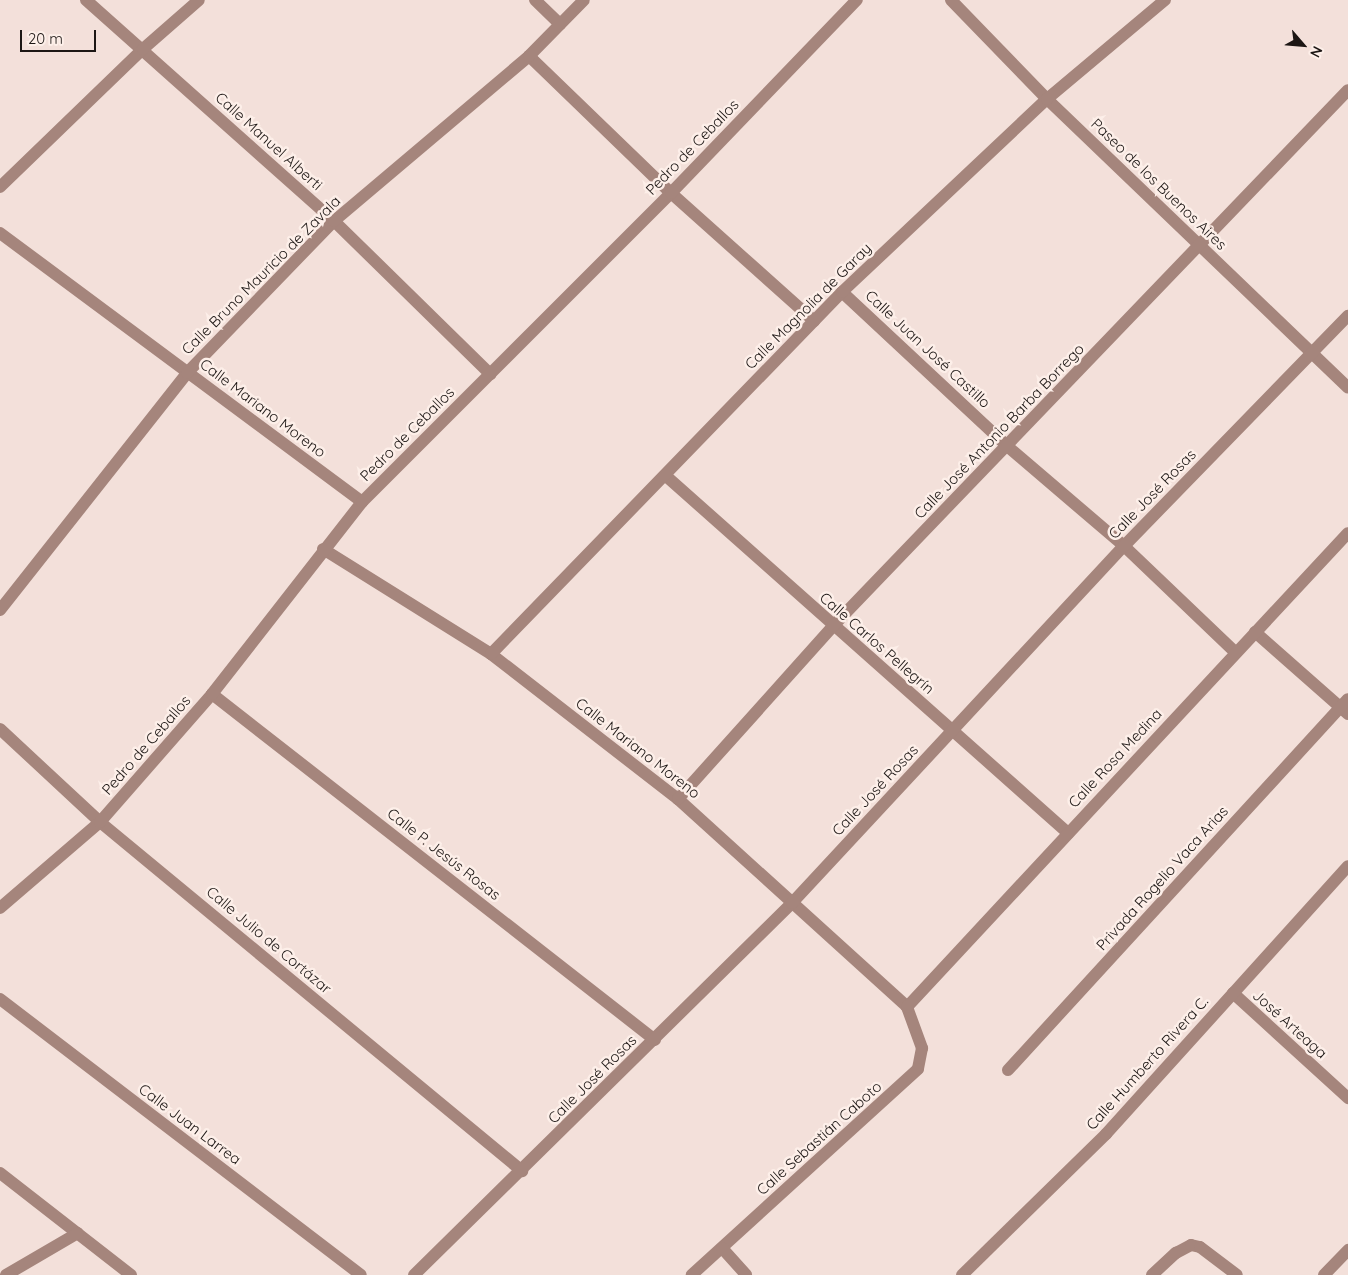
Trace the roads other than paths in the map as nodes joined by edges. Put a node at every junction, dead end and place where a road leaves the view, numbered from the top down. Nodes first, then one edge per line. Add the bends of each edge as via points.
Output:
1 (86, 0) edge
2 (199, 0) edge
3 (535, 0) edge
4 (584, 0) edge
5 (857, 0) edge
6 (951, 0) edge
7 (1165, 0) edge
8 (560, 24) junction
9 (143, 49) junction
10 (529, 56) junction
11 (1348, 90) edge
12 (1047, 99) junction
13 (0, 187) edge
14 (671, 192) junction
15 (334, 221) junction
16 (2, 237) edge
17 (1199, 246) junction
18 (842, 292) junction
19 (1348, 316) edge
20 (814, 321) junction
21 (1312, 354) junction
22 (187, 372) junction
23 (490, 374) junction
24 (1348, 388) edge
25 (1007, 446) junction
26 (666, 476) junction
27 (362, 502) junction
28 (1348, 533) edge
29 (1124, 546) junction
30 (323, 549) junction
31 (0, 610) edge
32 (833, 626) junction
33 (1254, 632) junction
34 (1235, 652) junction
35 (491, 654) junction
36 (212, 694) junction
37 (1345, 707) edge
38 (0, 729) edge
39 (953, 731) junction
40 (678, 799) junction
41 (100, 822) junction
42 (1068, 833) junction
43 (1348, 866) edge
44 (792, 903) junction
45 (0, 908) edge
46 (1233, 994) junction
47 (0, 1000) edge
48 (907, 1007) junction
49 (655, 1040) junction
50 (1008, 1070) dead end
51 (1348, 1098) edge
52 (522, 1171) junction
53 (0, 1173) edge
54 (78, 1233) junction
55 (722, 1248) junction
56 (1348, 1250) edge
57 (6, 1275) edge
58 (131, 1275) edge
59 (361, 1275) edge
60 (414, 1275) edge
61 (692, 1275) edge
62 (746, 1275) edge
63 (962, 1275) edge
64 (1152, 1275) edge
65 (1237, 1275) edge
66 (1324, 1275) edge

1 - 9 street, Calle Manuel Alberti
2 - 9 street
3 - 8 street
4 - 8 street, Calle Bruno Mauricio de Zavala
5 - 14 street, Pedro de Ceballos
6 - 12 street, Paseo de los Buenos Aires
7 - 12 street, Calle Magnolia de Garay
8 - 10 street, Calle Bruno Mauricio de Zavala
9 - 13 street
9 - 15 street, Calle Manuel Alberti
10 - 14 street
10 - 15 street, Calle Bruno Mauricio de Zavala
11 - 17 street, Calle José Antonio Barba Borrego
12 - 17 street, Paseo de los Buenos Aires
12 - 18 street, Calle Magnolia de Garay
14 - 20 street
14 - 23 street, Pedro de Ceballos
15 - 22 street, Calle Bruno Mauricio de Zavala
15 - 23 street, Calle Manuel Alberti
16 - 22 street, Calle Mariano Moreno
17 - 21 street, Paseo de los Buenos Aires
17 - 25 street, Calle José Antonio Barba Borrego
18 - 20 street, Calle Magnolia de Garay
18 - 25 street, Calle Juan José Castillo
19 - 21 street, Calle José Rosas
20 - 26 street, Calle Magnolia de Garay
21 - 24 street, Paseo de los Buenos Aires
21 - 29 street, Calle José Rosas
22 - 27 street, Calle Mariano Moreno
22 - 31 street, Calle Bruno Mauricio de Zavala
23 - 27 street, Pedro de Ceballos
25 - 29 street, Calle Juan José Castillo
25 - 32 street, Calle José Antonio Barba Borrego
26 - 32 street, Calle Carlos Pellegrín
26 - 35 street, Calle Magnolia de Garay
27 - 30 street, Pedro de Ceballos
28 - 33 street, Calle Rosa Medina
29 - 34 street, Calle Juan José Castillo
29 - 39 street, Calle José Rosas
30 - 35 street, Calle Mariano Moreno
30 - 36 street, Pedro de Ceballos
32 - 39 street, Calle Carlos Pellegrín
32 - 40 street, Calle José Antonio Barba Borrego
33 - 34 street, Calle Rosa Medina
33 - 37 street
34 - 42 street, Calle Rosa Medina
35 - 40 street, Calle Mariano Moreno
36 - 41 street, Pedro de Ceballos
36 - 49 street, Calle P. Jesús Rosas
37 - 50 street, Privada Rogelio Vaca Arias
38 - 41 street, Calle Julio de Cortázar
39 - 42 street, Calle Carlos Pellegrín
39 - 44 street, Calle José Rosas
40 - 44 street, Calle Mariano Moreno
41 - 45 street, Pedro de Ceballos
41 - 52 street, Calle Julio de Cortázar
42 - 48 street, Calle Rosa Medina
43 - 46 street, Calle Humberto Rivera C.
44 - 48 street, Calle Mariano Moreno
44 - 49 street, Calle José Rosas
46 - 51 street, José Arteaga
46 - 63 street, Calle Humberto Rivera C. via 1106,1134
47 - 59 street, Calle Juan Larrea
48 - 55 street, Calle Sebastián Caboto via 922,1048 918,1069
49 - 52 street, Calle José Rosas
52 - 60 street, Calle José Rosas
53 - 54 street
54 - 57 street
54 - 58 street
55 - 61 street, Calle Sebastián Caboto
55 - 62 street
56 - 66 street
64 - 65 street via 1176,1253 1191,1245 1200,1247

